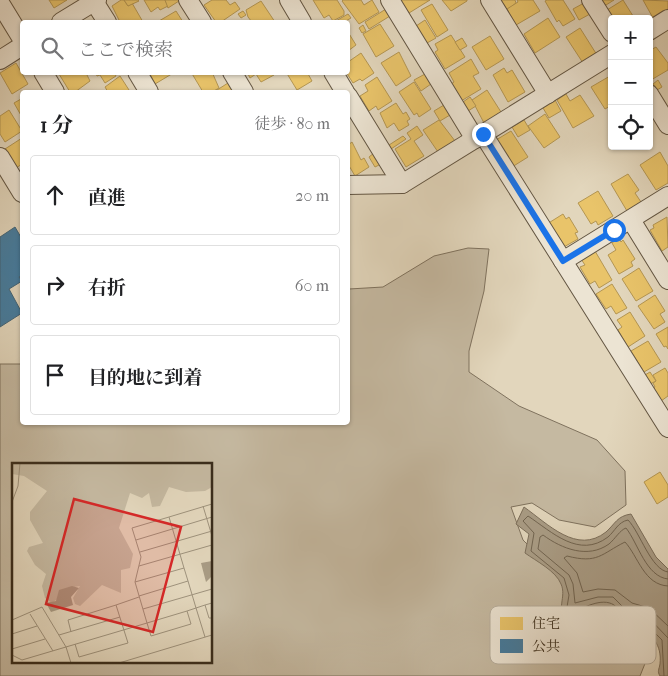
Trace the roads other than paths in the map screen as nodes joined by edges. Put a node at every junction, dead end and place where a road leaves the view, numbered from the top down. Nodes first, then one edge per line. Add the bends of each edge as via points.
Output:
1 (188, 0) edge
2 (288, 0) edge
3 (390, 0) edge
4 (490, 0) edge
5 (591, 0) edge
6 (95, 1) edge
7 (0, 3) edge
8 (668, 19) edge
9 (64, 20) edge
10 (106, 20) edge
11 (201, 20) edge
12 (301, 20) edge
13 (608, 27) edge
14 (653, 28) edge
15 (20, 36) edge
16 (20, 47) edge
17 (608, 56) edge
18 (0, 60) edge
19 (45, 75) edge
20 (139, 75) edge
21 (234, 75) edge
22 (335, 75) edge
23 (54, 90) edge
24 (148, 90) edge
25 (243, 90) edge
26 (344, 90) edge
27 (548, 94) junction
28 (350, 99) edge
29 (653, 101) edge
30 (668, 125) edge
31 (479, 136) junction
32 (0, 157) edge
33 (402, 184) junction
34 (350, 185) edge
35 (20, 190) edge
36 (668, 196) edge
37 (631, 220) junction
38 (563, 261) junction
39 (668, 280) edge
40 (668, 428) edge

1 - 11 street
2 - 12 street
3 - 31 street
4 - 27 street
5 - 13 street
6 - 9 street
6 - 10 street
7 - 15 street
8 - 14 street
16 - 18 street
17 - 27 street
19 - 23 street
20 - 24 street
21 - 25 street
22 - 26 street
27 - 31 street
28 - 33 street
29 - 30 street
31 - 33 street
31 - 38 street
32 - 35 street
33 - 34 street
36 - 37 street
37 - 38 street
37 - 39 street
38 - 40 street

